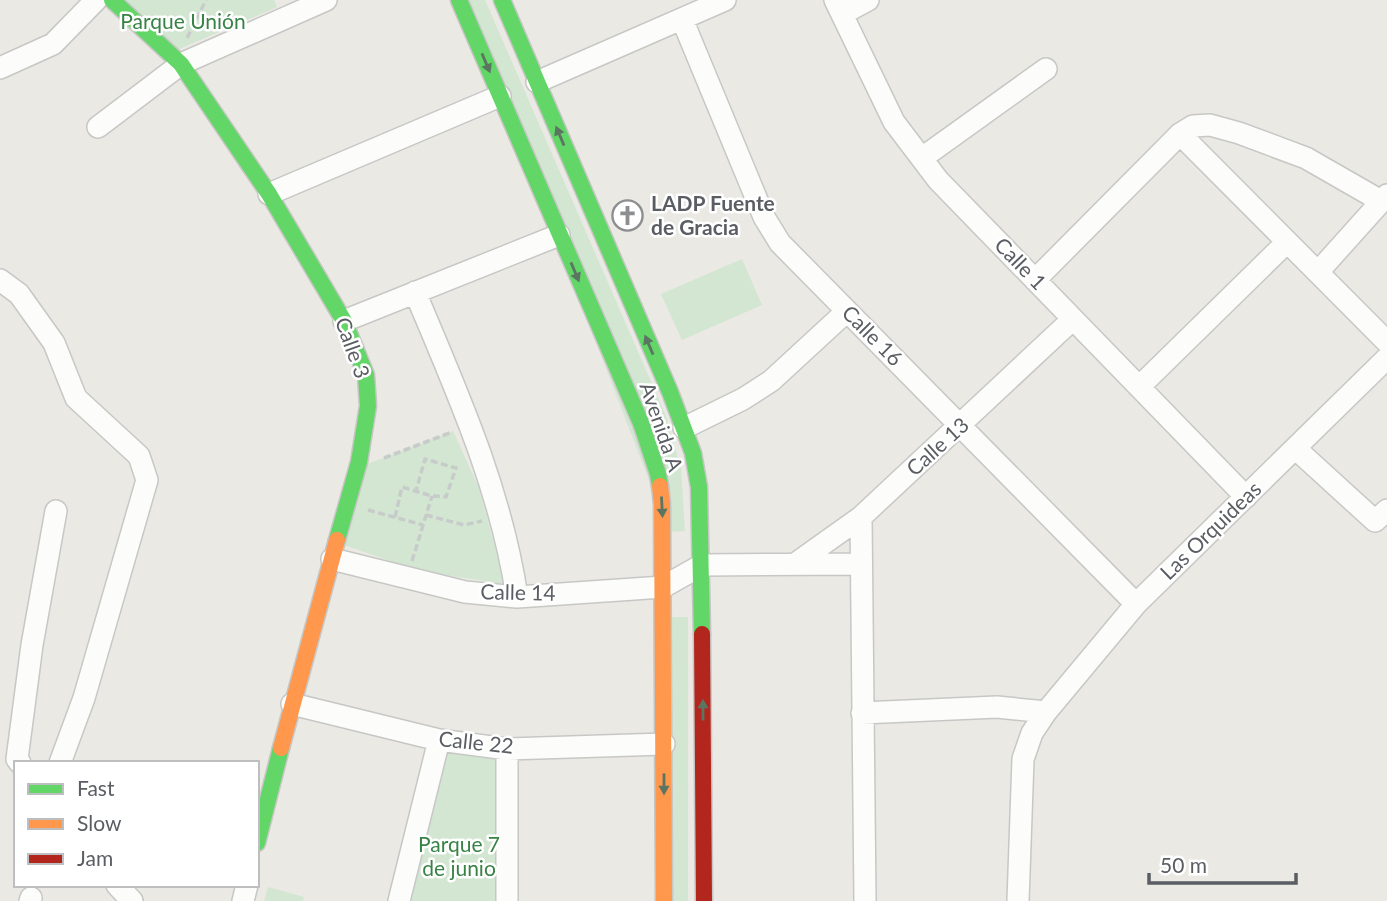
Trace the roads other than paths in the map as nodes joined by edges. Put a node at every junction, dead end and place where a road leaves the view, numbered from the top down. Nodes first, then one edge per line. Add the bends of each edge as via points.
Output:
1 (96, 0) edge
2 (112, 0) edge
3 (326, 0) edge
4 (459, 0) edge
5 (502, 0) edge
6 (725, 0) edge
7 (868, 0) edge
8 (293, 7) edge
9 (838, 7) edge
10 (682, 19) junction
11 (181, 64) junction
12 (0, 68) edge
13 (1046, 69) dead end
14 (537, 82) junction
15 (500, 96) junction
16 (98, 127) dead end
17 (1180, 134) junction
18 (922, 158) junction
19 (269, 194) junction
20 (1384, 198) edge
21 (559, 235) junction
22 (1287, 242) junction
23 (1318, 272) junction
24 (1035, 280) junction
25 (0, 281) edge
26 (415, 292) junction
27 (847, 312) junction
28 (1073, 319) junction
29 (344, 321) junction
30 (1387, 342) edge
31 (1387, 359) edge
32 (1139, 387) junction
33 (961, 426) junction
34 (684, 428) junction
35 (1296, 449) junction
36 (1246, 497) junction
37 (56, 511) dead end
38 (1381, 515) edge
39 (861, 517) junction
40 (332, 559) junction
41 (795, 564) junction
42 (861, 564) junction
43 (702, 565) junction
44 (663, 587) junction
45 (517, 597) junction
46 (1136, 604) junction
47 (292, 704) junction
48 (1046, 712) junction
49 (862, 713) junction
50 (439, 740) junction
51 (664, 744) junction
52 (507, 749) junction
53 (18, 761) edge
54 (61, 761) edge
55 (259, 835) edge
56 (119, 887) edge
57 (132, 901) edge
58 (399, 901) edge
59 (507, 901) edge
60 (664, 901) edge
61 (704, 901) edge
62 (865, 901) edge
63 (1018, 901) edge

1 - 12 street via 53,44
2 - 11 main road, Calle 3
3 - 8 street
4 -> 15 main road, Avenida A
5 - 14 main road, Avenida A
6 - 10 street
7 - 9 street
8 - 11 street
9 - 18 street, Calle 1 via 894,122
10 - 14 street
10 - 27 street, Calle 16 via 764,217 780,243
11 - 16 street
11 - 19 main road, Calle 3
13 - 18 street
34 -> 14 main road, Avenida A
15 - 19 street
15 - 21 main road, Avenida A
17 - 20 street via 1193,126 1210,125 1239,133 1306,158
17 - 22 street
17 - 24 street
18 - 24 street, Calle 1
19 - 29 main road, Calle 3
20 - 23 street
21 - 26 street
21 -> 44 main road, Avenida A via 658,474
22 - 23 street
22 - 32 street
23 - 30 street
24 - 28 street, Calle 1
25 - 54 street via 19,294 54,343 76,398 139,456 147,480 84,698
26 - 29 street
26 - 45 street via 476,438 509,548
27 - 33 street, Calle 16
27 - 34 street via 771,381
28 - 32 street, Calle 1
28 - 33 street, Calle 13
29 - 40 main road, Calle 3 via 366,375 368,406 359,462
31 - 35 street, Las Orquideas
32 - 36 street, Calle 1
33 - 39 street, Calle 13
33 - 46 street, Calle 16
34 - 43 main road, Avenida A via 699,486
35 - 36 street, Las Orquideas
35 - 38 street
36 - 46 street, Las Orquideas
37 - 53 street via 32,645
39 - 41 street, Calle 13
39 - 42 street
40 - 45 street, Calle 14 via 465,592
40 - 47 main road, Calle 3
41 - 42 street
41 - 43 street
42 - 49 street
43 - 44 street, Calle 14
61 -> 43 main road, Avenida A
44 - 45 street, Calle 14
44 - 51 main road, Avenida A
46 - 48 street, Las Orquideas
47 - 50 street, Calle 22
47 - 55 main road, Calle 3
48 - 49 street via 997,707
48 - 63 street, Las Orquideas via 1023,759
49 - 62 street
50 - 52 street, Calle 22
50 - 58 street
51 - 52 street, Calle 22
51 -> 60 main road, Avenida A
52 - 59 street
56 - 57 street

